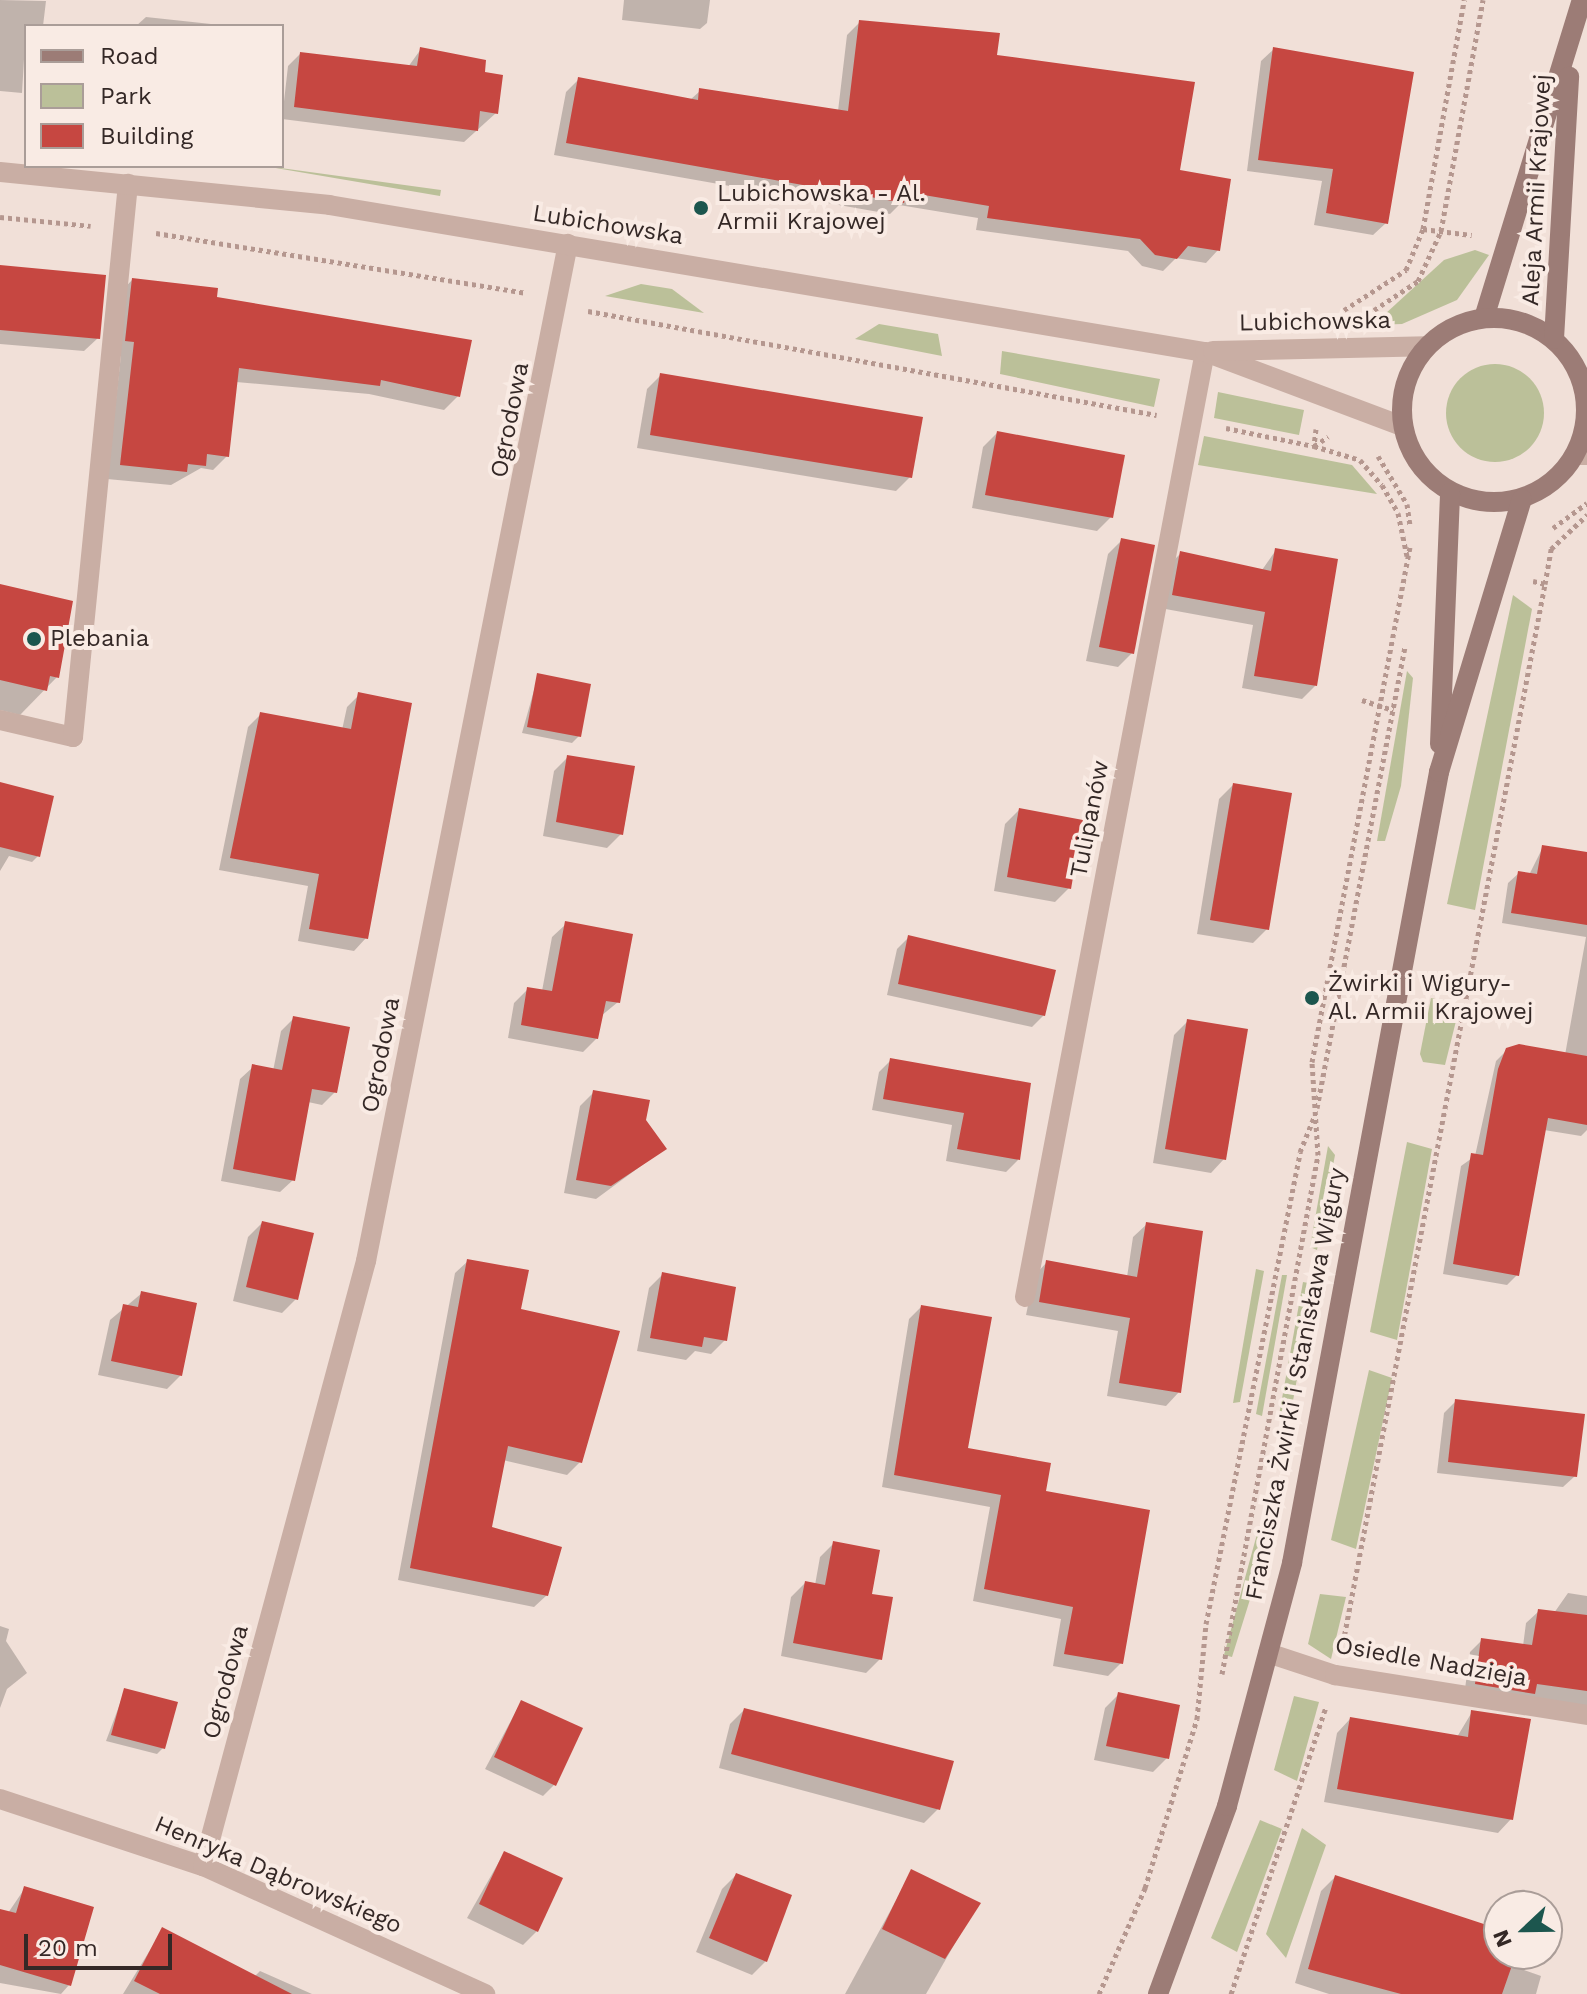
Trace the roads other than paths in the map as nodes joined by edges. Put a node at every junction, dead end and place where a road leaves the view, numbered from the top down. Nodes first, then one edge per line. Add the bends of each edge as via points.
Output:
1 (1582, 0) edge
2 (1582, 24) edge
3 (1571, 45) junction
4 (0, 172) edge
5 (128, 184) junction
6 (568, 244) junction
7 (1484, 318) junction
8 (1554, 339) junction
9 (1426, 346) junction
10 (1205, 352) junction
11 (1585, 385) edge
12 (1402, 426) junction
13 (1581, 455) edge
14 (1450, 493) junction
15 (1522, 499) junction
16 (0, 720) edge
17 (1439, 772) junction
18 (1025, 1297) dead end
19 (1268, 1653) junction
20 (1587, 1715) edge
21 (0, 1799) edge
22 (203, 1866) junction
23 (485, 1994) edge
24 (1158, 1994) edge

1 - 2 main road, Aleja Armii Krajowej
2 - 3 main road, Aleja Armii Krajowej
3 - 7 main road, Aleja Armii Krajowej
3 - 8 main road, Aleja Armii Krajowej
4 - 5 street, Lubichowska
5 - 6 street, Lubichowska via 329,205
5 - 16 street via 73,737
6 - 10 street, Lubichowska
6 - 22 street, Ogrodowa via 366,1261
7 - 8 main road via 1518,321
7 - 9 main road via 1449,328
8 - 11 main road
9 - 10 street, Lubichowska
9 - 12 main road via 1404,384
10 - 12 street, Lubichowska
10 - 18 street, Tulipanów
11 - 13 main road
12 - 14 main road via 1417,462
13 - 15 main road via 1555,480
14 - 15 main road via 1478,502
14 - 17 main road, Franciszka Żwirki i Stanisława Wigury
15 - 17 main road, Franciszka Żwirki i Stanisława Wigury
17 - 19 main road, Franciszka Żwirki i Stanisława Wigury via 1292,1563
19 - 20 street, Osiedle Nadzieja via 1335,1675
19 - 24 main road, Franciszka Żwirki i Stanisława Wigury via 1227,1806
21 - 22 street, Henryka Dąbrowskiego
22 - 23 street, Henryka Dąbrowskiego

